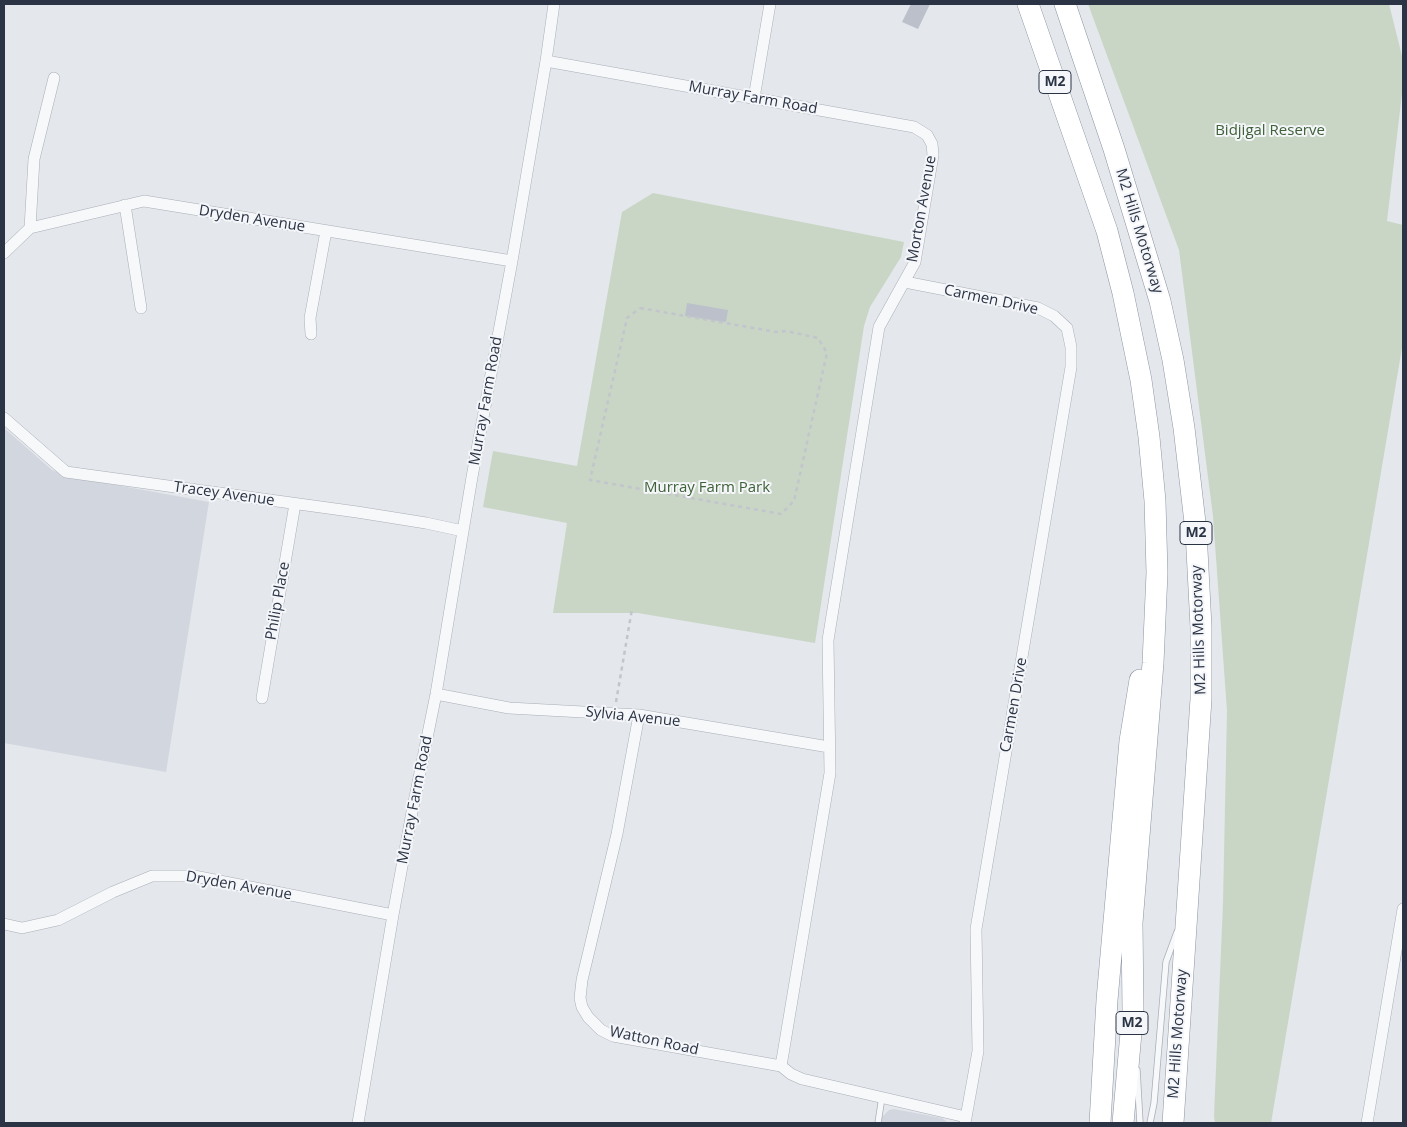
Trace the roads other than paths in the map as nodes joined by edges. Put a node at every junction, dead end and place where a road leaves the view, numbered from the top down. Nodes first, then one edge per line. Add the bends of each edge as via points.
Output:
1 (554, 4) edge
2 (770, 4) edge
3 (1028, 4) edge
4 (1065, 4) edge
5 (546, 61) junction
6 (54, 78) dead end
7 (754, 98) junction
8 (926, 135) joint
9 (125, 205) junction
10 (30, 228) junction
11 (326, 231) junction
12 (4, 253) edge
13 (512, 261) junction
14 (905, 282) junction
15 (141, 308) dead end
16 (311, 334) dead end
17 (4, 418) edge
18 (295, 504) junction
19 (464, 531) junction
20 (1157, 573) junction
21 (436, 694) junction
22 (262, 698) dead end
23 (639, 715) junction
24 (829, 747) junction
25 (1197, 768) junction
26 (1186, 906) junction
27 (1403, 909) edge
28 (393, 915) junction
29 (1132, 923) junction
30 (4, 924) edge
31 (1137, 1049) dead end
32 (781, 1066) junction
33 (1137, 1068) dead end
34 (882, 1097) junction
35 (965, 1120) edge
36 (358, 1123) edge
37 (878, 1123) edge
38 (1100, 1123) edge
39 (1123, 1123) edge
40 (1140, 1123) edge
41 (1150, 1123) edge
42 (1173, 1123) edge
43 (1187, 1123) edge
44 (1367, 1123) edge

1 - 5 street
2 - 7 street
3 - 20 highway, M2 Hills Motorway / M2 via 1107,231 1123,293 1149,437
4 - 25 highway, M2 Hills Motorway / M2 via 1114,149 1160,301 1173,360 1196,531 1201,699
5 - 7 street, Murray Farm Road
5 - 13 street, Murray Farm Road
6 - 10 street via 34,159
7 - 8 street, Murray Farm Road via 914,127
8 - 14 street, Morton Avenue via 934,156 915,262
9 - 10 street, Dryden Avenue
9 - 11 street, Dryden Avenue via 144,201
9 - 15 street
10 - 12 street
11 - 13 street, Dryden Avenue
11 - 16 street via 310,318
13 - 19 street, Murray Farm Road
14 - 24 street via 879,327 828,640
14 - 35 street, Carmen Drive via 1038,308 1067,328 1070,347 1071,367 976,929 978,1051
17 - 18 street, Tracey Avenue via 66,472
18 - 19 street, Tracey Avenue
18 - 22 street, Philip Place
19 - 21 street, Murray Farm Road
20 - 29 highway, M2 Hills Motorway / M2 via 1148,738
20 - 38 highway, M2 Hills Motorway / M2 via 1130,741 1106,1000
21 - 23 street, Sylvia Avenue via 509,708
21 - 28 street, Murray Farm Road
23 - 24 street, Sylvia Avenue
23 - 32 street, Watton Road via 617,834 582,980 582,1008 601,1030 613,1036
24 - 32 street via 830,774
25 - 26 highway, M2 Hills Motorway / M2
25 - 43 highway, M2 via 1204,823
26 - 41 lane, M2 via 1166,962
26 - 42 highway, M2 Hills Motorway / M2
27 - 44 street
28 - 30 street, Dryden Avenue via 194,876 152,876 58,920 22,928
28 - 36 street, Murray Farm Road
29 - 31 lane, M2
29 - 39 highway, M2 Hills Motorway / M2 via 1133,1010
32 - 34 street, Watton Road via 802,1078
33 - 40 lane
34 - 35 street, Watton Road
34 - 37 lane

